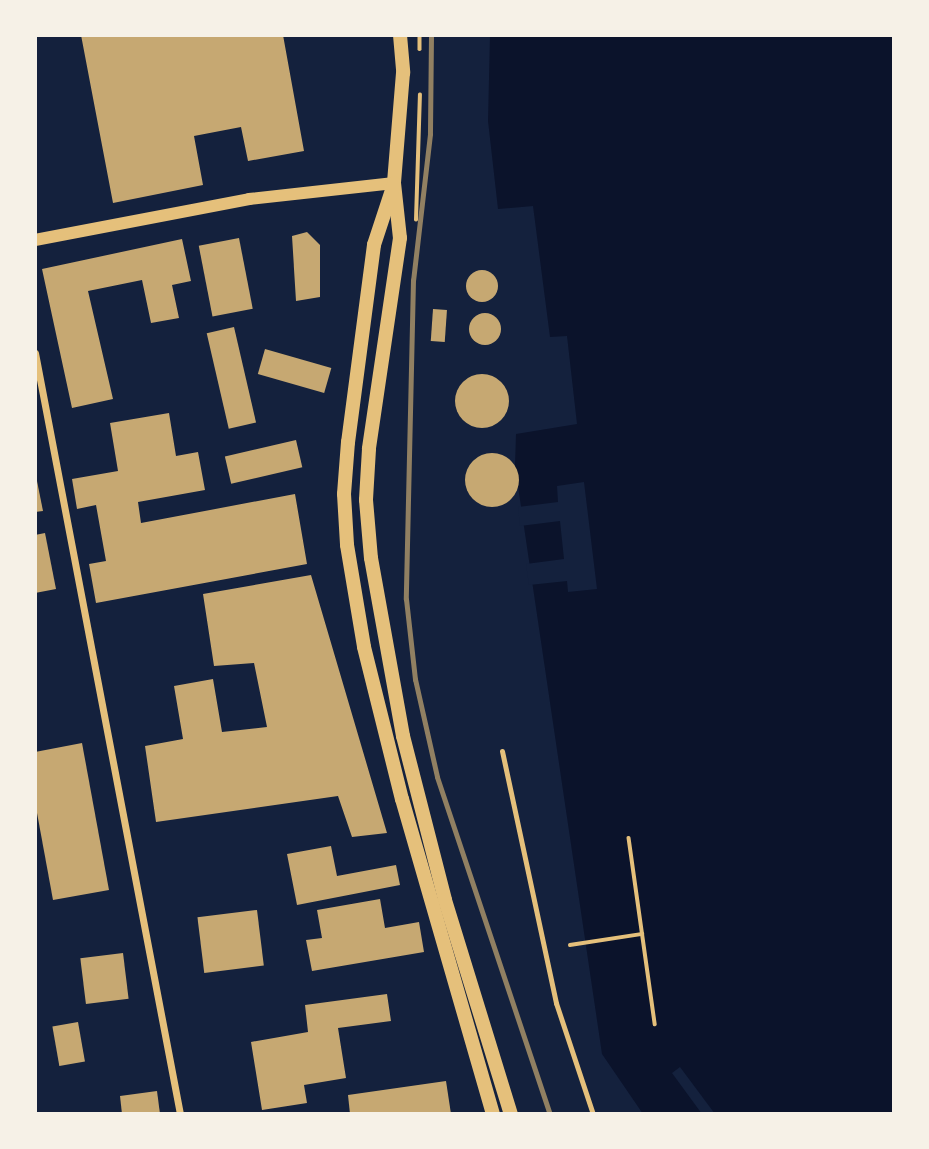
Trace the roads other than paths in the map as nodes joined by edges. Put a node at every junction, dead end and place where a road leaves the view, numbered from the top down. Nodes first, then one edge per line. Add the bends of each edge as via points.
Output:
1 (400, 35) edge
2 (394, 183) junction
3 (35, 240) edge
4 (35, 353) edge
5 (502, 751) dead end
6 (490, 1112) edge
7 (180, 1114) edge
8 (511, 1114) edge
9 (593, 1114) edge

1 - 2 main road via 403,73
2 - 3 street via 249,199
2 - 6 main road via 374,245 348,442 347,545 364,647 401,799
2 - 8 main road via 400,238 367,477 372,570 407,748 445,900
4 - 7 street
5 - 9 lane via 556,1003

